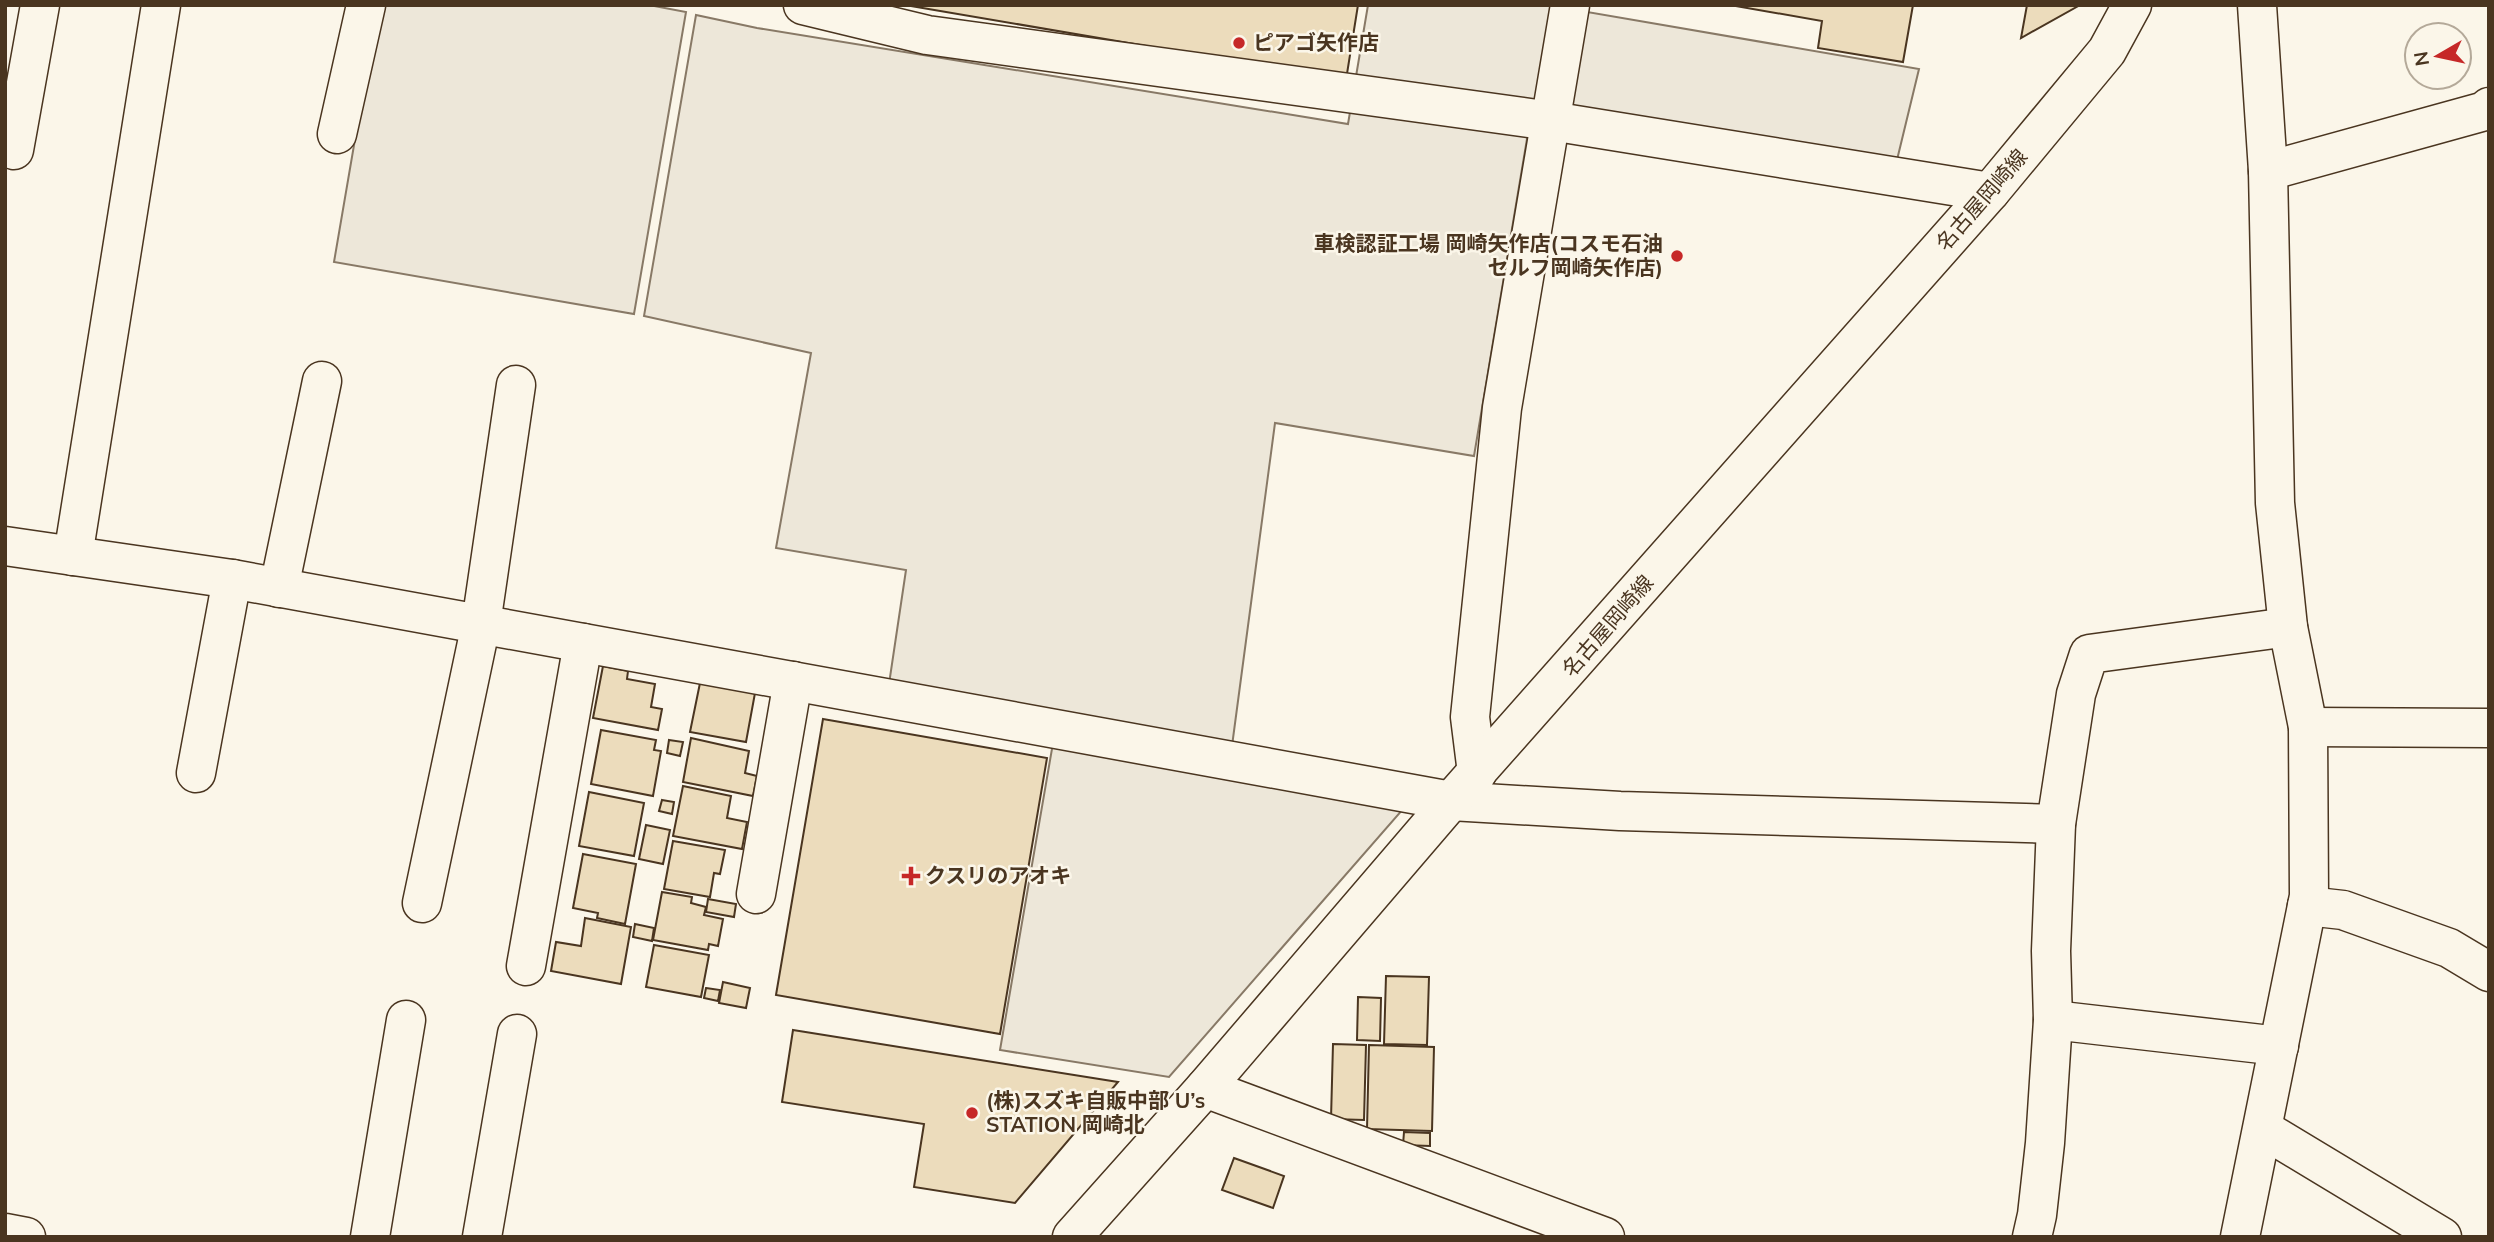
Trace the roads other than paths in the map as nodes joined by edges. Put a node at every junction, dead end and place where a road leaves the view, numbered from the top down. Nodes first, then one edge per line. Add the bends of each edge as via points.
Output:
1 (40, 5) edge
2 (161, 5) edge
3 (366, 5) edge
4 (803, 5) edge
5 (1570, 5) edge
6 (2132, 5) edge
7 (2257, 5) edge
8 (2489, 107) edge
9 (1551, 121) junction
10 (337, 134) dead end
11 (14, 150) dead end
12 (2268, 171) junction
13 (1990, 192) junction
14 (322, 381) dead end
15 (516, 385) dead end
16 (5, 546) edge
17 (73, 556) junction
18 (233, 579) junction
19 (279, 588) junction
20 (481, 624) junction
21 (2288, 626) junction
22 (583, 643) junction
23 (793, 681) junction
24 (2308, 727) junction
25 (2489, 728) edge
26 (1477, 773) junction
27 (196, 774) dead end
28 (1451, 801) junction
29 (2056, 824) junction
30 (756, 894) dead end
31 (422, 903) dead end
32 (2307, 906) junction
33 (526, 967) dead end
34 (2489, 972) edge
35 (407, 1020) dead end
36 (2053, 1020) junction
37 (517, 1034) dead end
38 (2279, 1046) junction
39 (1205, 1088) junction
40 (2263, 1129) junction
41 (5, 1234) edge
42 (26, 1237) edge
43 (370, 1237) edge
44 (482, 1237) edge
45 (1072, 1237) edge
46 (1605, 1237) edge
47 (2032, 1237) edge
48 (2240, 1237) edge
49 (2442, 1237) edge

1 - 11 street
2 - 17 street
3 - 10 street
4 - 9 street via 927,35
5 - 9 street
6 - 13 street, 名古屋岡崎線 via 2106,51
7 - 12 street
8 - 12 street
9 - 13 street
9 - 26 street via 1502,408 1470,717
12 - 21 street via 2275,503
13 - 26 street, 名古屋岡崎線
14 - 19 street
15 - 20 street
16 - 17 street
17 - 18 street
18 - 19 street
18 - 27 street
19 - 20 street
20 - 22 street
20 - 31 street
21 - 24 street
21 - 29 street via 2089,654 2076,694
22 - 23 street
22 - 33 street
23 - 28 street
23 - 30 street
24 - 25 street
24 - 32 street
26 - 28 street, 名古屋岡崎線
28 - 29 street via 1620,811
28 - 39 street, 名古屋岡崎線
29 - 36 street
32 - 34 street via 2343,910 2449,948
32 - 38 street
35 - 43 street
36 - 38 street
36 - 47 street via 2045,1143
37 - 44 street
38 - 40 street
39 - 45 street, 名古屋岡崎線
39 - 46 street
40 - 48 street
40 - 49 street
41 - 42 street

